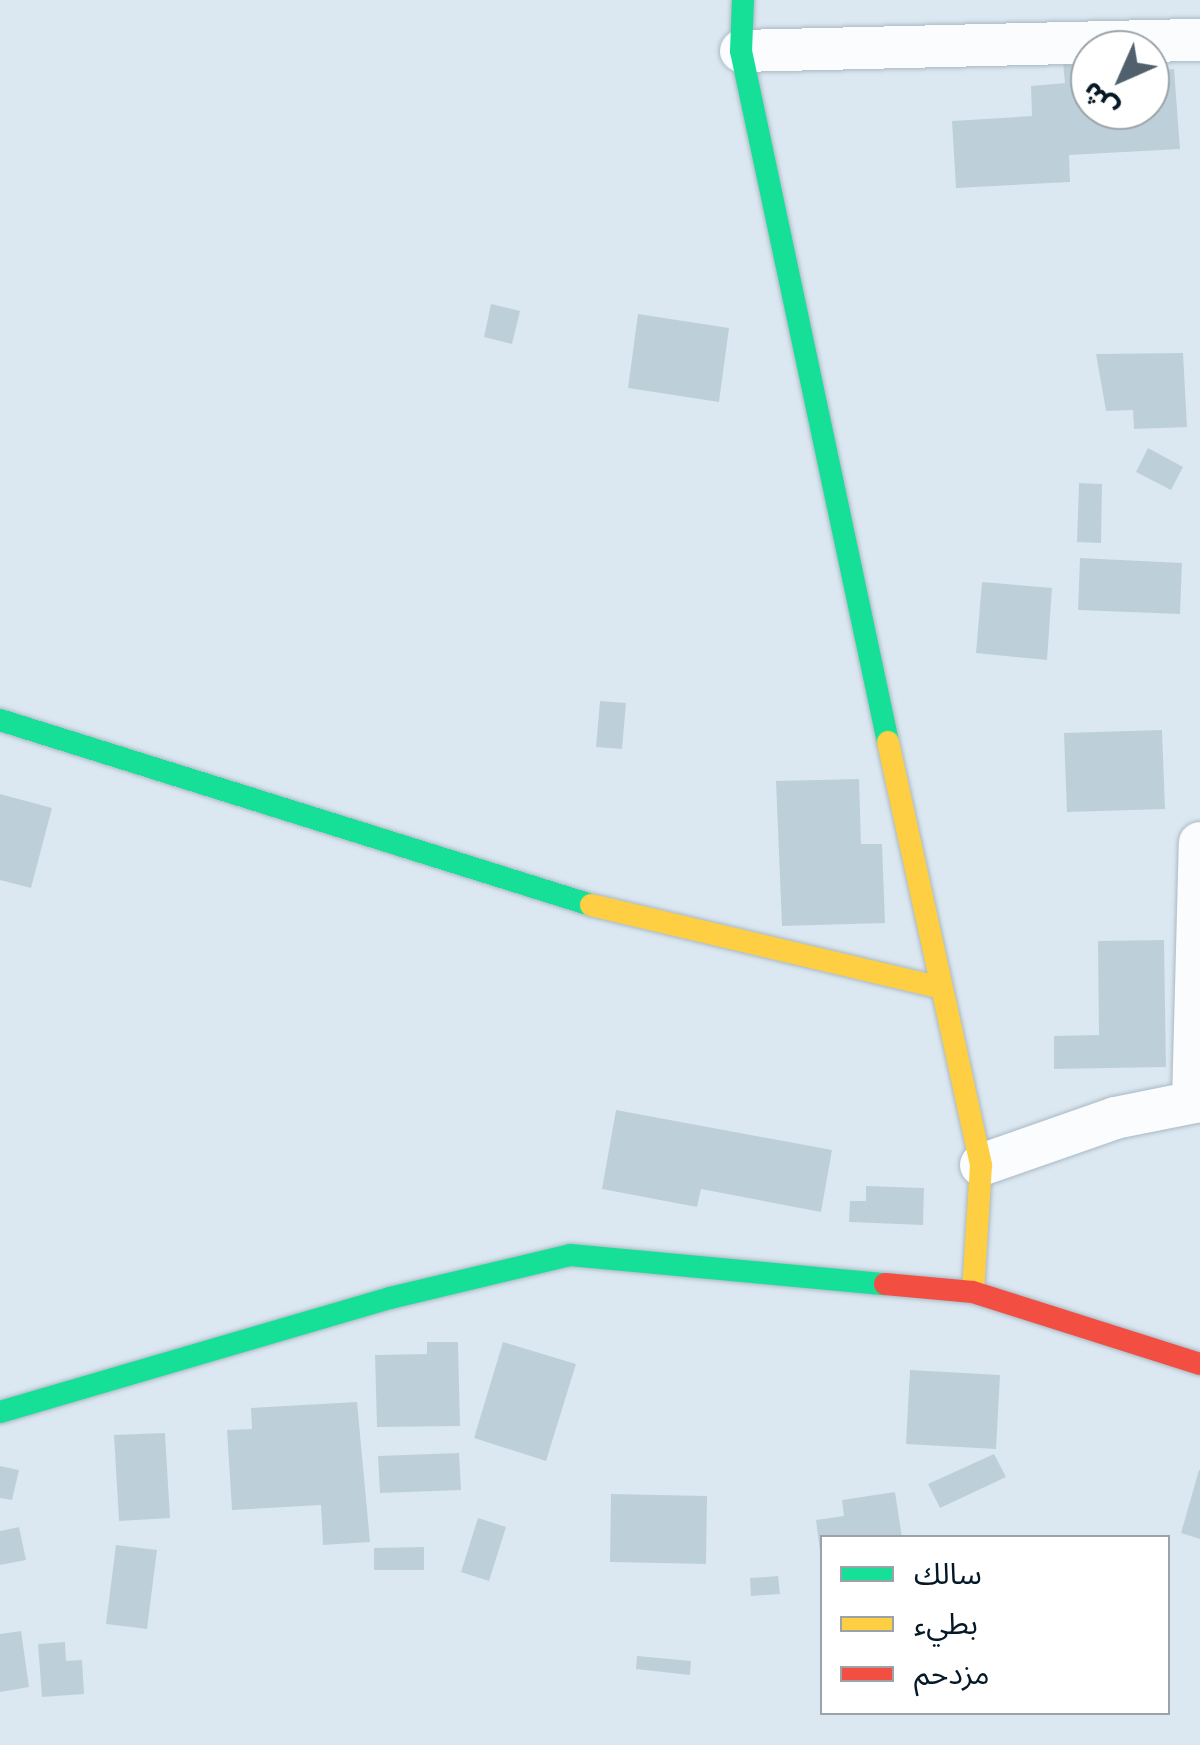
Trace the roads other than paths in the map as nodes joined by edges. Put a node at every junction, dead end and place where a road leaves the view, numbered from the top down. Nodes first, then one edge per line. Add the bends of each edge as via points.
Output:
1 (743, 0) edge
2 (1200, 40) edge
3 (742, 52) junction
4 (0, 720) edge
5 (1200, 843) edge
6 (941, 988) junction
7 (1197, 1102) edge
8 (981, 1166) junction
9 (972, 1292) junction
10 (1200, 1364) edge
11 (0, 1412) edge

1 - 3 street
2 - 3 street
3 - 6 street
4 - 6 street via 554,896
5 - 7 street
6 - 8 street
7 - 8 street via 1115,1118
8 - 9 street
9 - 10 street
9 - 11 street via 570,1255 390,1298

